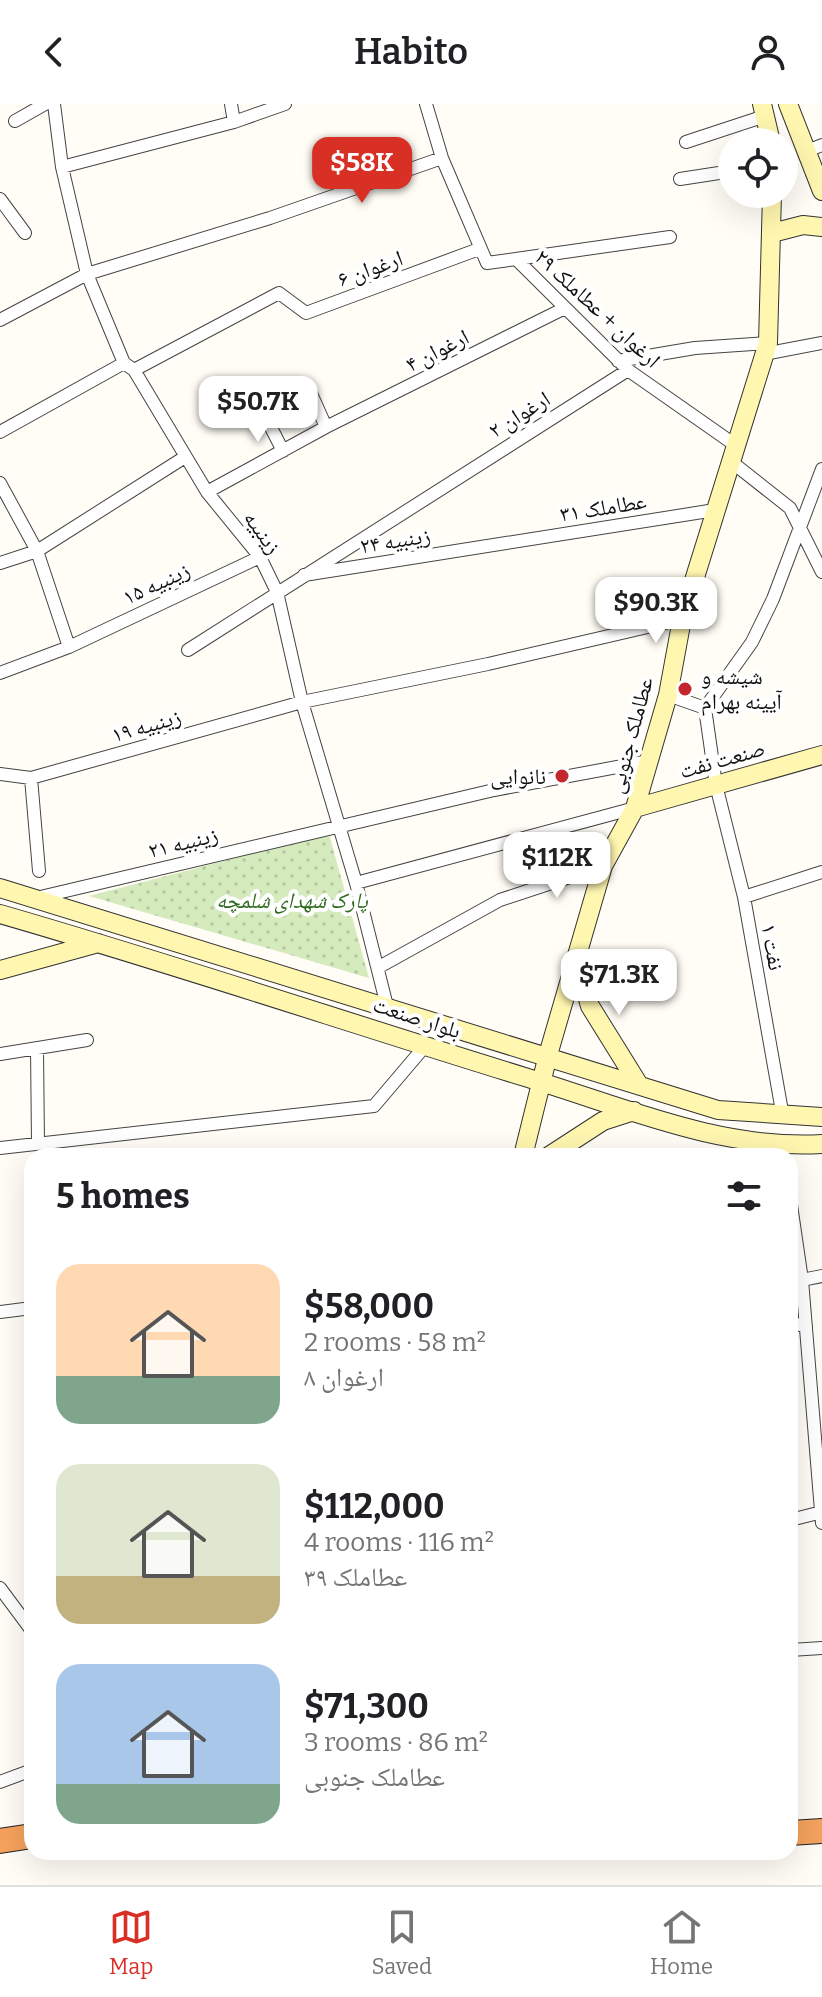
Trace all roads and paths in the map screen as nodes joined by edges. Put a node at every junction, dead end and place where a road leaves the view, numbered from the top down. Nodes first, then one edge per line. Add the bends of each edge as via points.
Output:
1 (45, 104) edge
2 (54, 104) edge
3 (231, 104) edge
4 (285, 104) edge
5 (426, 104) edge
6 (781, 104) edge
7 (788, 104) edge
8 (764, 110) edge
9 (15, 121) dead end
10 (234, 122) junction
11 (782, 128) edge
12 (686, 142) dead end
13 (815, 148) edge
14 (442, 158) junction
15 (62, 167) junction
16 (718, 173) edge
17 (680, 179) dead end
18 (822, 191) edge
19 (0, 199) edge
20 (773, 208) edge
21 (822, 227) edge
22 (25, 233) dead end
23 (772, 233) junction
24 (670, 237) dead end
25 (479, 249) junction
26 (516, 259) junction
27 (87, 274) junction
28 (565, 308) junction
29 (0, 320) edge
30 (822, 343) edge
31 (766, 349) junction
32 (623, 366) junction
33 (129, 367) junction
34 (309, 389) dead end
35 (238, 420) dead end
36 (326, 427) junction
37 (0, 432) edge
38 (283, 451) junction
39 (735, 455) junction
40 (185, 457) junction
41 (822, 469) edge
42 (0, 483) edge
43 (207, 492) junction
44 (715, 510) junction
45 (799, 522) junction
46 (497, 543) joint
47 (37, 551) junction
48 (260, 557) junction
49 (0, 563) edge
50 (822, 572) edge
51 (299, 576) junction
52 (277, 592) junction
53 (682, 619) junction
54 (69, 647) junction
55 (188, 650) dead end
56 (0, 673) edge
57 (668, 695) junction
58 (302, 702) junction
59 (705, 708) junction
60 (822, 755) edge
61 (649, 761) junction
62 (0, 774) edge
63 (31, 778) junction
64 (716, 785) junction
65 (635, 808) junction
66 (339, 825) junction
67 (603, 866) junction
68 (39, 871) dead end
69 (822, 872) edge
70 (356, 883) junction
71 (0, 888) edge
72 (744, 897) junction
73 (36, 898) junction
74 (0, 914) edge
75 (99, 943) junction
76 (577, 959) junction
77 (379, 967) junction
78 (0, 970) edge
79 (328, 991) junction
80 (388, 1010) junction
81 (322, 1011) junction
82 (87, 1040) dead end
83 (425, 1046) junction
84 (37, 1048) junction
85 (0, 1054) edge
86 (548, 1055) junction
87 (541, 1082) junction
88 (639, 1085) junction
89 (718, 1110) junction
90 (634, 1111) junction
91 (783, 1117) junction
92 (822, 1117) edge
93 (711, 1135) junction
94 (38, 1144) junction
95 (822, 1144) edge
96 (0, 1148) edge
97 (525, 1148) edge
98 (561, 1148) edge
99 (770, 1148) edge
100 (798, 1148) edge
101 (798, 1253) edge
102 (822, 1276) edge
103 (802, 1280) junction
104 (24, 1309) edge
105 (0, 1312) edge
106 (798, 1324) edge
107 (806, 1326) junction
108 (815, 1384) edge
109 (821, 1516) edge
110 (798, 1519) edge
111 (0, 1588) edge
112 (24, 1620) edge
113 (822, 1648) edge
114 (798, 1650) edge
115 (24, 1773) edge
116 (0, 1782) edge
117 (822, 1831) edge
118 (798, 1832) edge
119 (24, 1838) edge
120 (0, 1843) edge
121 (24, 1844) edge

1 - 9 street
2 - 15 street, زینبیه
3 - 10 street
4 - 10 street
5 - 14 street
6 - 11 main road
7 - 13 main road
8 - 12 street
10 - 15 street
13 - 18 main road
14 - 25 street
14 - 27 street
15 - 27 street, زینبیه
16 - 17 street
19 - 22 street
20 - 23 main road, عطاملک جنوبی
21 - 23 main road via 803,225
23 - 31 main road, عطاملک جنوبی
24 - 26 street
25 - 26 street, ارغوان + عطاملک ۲۹ via 487,263
25 - 33 street, ارغوان ۶ via 306,313 279,293
26 - 28 street, ارغوان + عطاملک ۲۹
27 - 29 street
27 - 33 street, زینبیه
28 - 32 street, ارغوان + عطاملک ۲۹
28 - 36 street, ارغوان ۴
30 - 31 street
31 - 32 street via 695,348
31 - 39 main road, عطاملک جنوبی
32 - 39 street, ارغوان + عطاملک ۲۹
32 - 51 street, ارغوان ۲
33 - 37 street
33 - 40 street, زینبیه
34 - 36 street
35 - 38 street via 261,408
36 - 38 street, ارغوان ۴
38 - 43 street, ارغوان ۴
39 - 44 main road, عطاملک جنوبی
39 - 45 street, ارغوان + عطاملک ۲۹
40 - 43 street, زینبیه
40 - 47 street
41 - 45 street
42 - 47 street
43 - 48 street, زینبیه
44 - 46 street, عطاملک ۳۱
44 - 53 main road, عطاملک جنوبی
45 - 50 street, ارغوان + عطاملک ۲۹
45 - 59 street via 752,642
46 - 51 street, زینبیه ۲۴
47 - 49 street
47 - 54 street
48 - 52 street, زینبیه
48 - 54 street, زینبیه ۱۵
51 - 52 street, ارغوان ۲
52 - 55 street, ارغوان ۲
52 - 58 street, زینبیه
53 - 57 main road, عطاملک جنوبی
53 - 58 street, زینبیه ۱۹
54 - 56 street, زینبیه ۱۵
57 - 59 street
57 - 61 main road, عطاملک جنوبی
58 - 63 street, زینبیه ۱۹
58 - 66 street, زینبیه
59 - 64 street, نفت ۱
60 - 64 main road, صنعت نفت
61 - 65 main road, عطاملک جنوبی
61 - 66 street, زینبیه ۲۱
62 - 63 street, زینبیه ۱۹
63 - 68 street
64 - 65 main road, صنعت نفت
64 - 72 street, نفت ۱
65 - 67 main road, عطاملک جنوبی
65 - 70 street
66 - 70 street, زینبیه
66 - 73 street, زینبیه ۲۱
67 - 76 main road, عطاملک جنوبی
67 - 77 street via 500,900
69 - 72 street
70 - 77 street, زینبیه
71 - 73 main road, بلوار صنعت
72 - 91 street, نفت ۱
73 - 79 main road, بلوار صنعت
74 - 75 main road, بلوار صنعت
75 - 78 main road
75 - 81 main road, بلوار صنعت
76 - 86 main road, عطاملک جنوبی
76 - 88 main road via 590,1006
77 - 80 street, زینبیه
79 - 80 main road, بلوار صنعت
79 - 81 main road
80 - 86 main road, بلوار صنعت
81 - 83 main road, بلوار صنعت
82 - 84 street
83 - 87 main road, بلوار صنعت
83 - 94 street via 374,1106
84 - 85 street
84 - 94 street
86 - 87 main road, عطاملک جنوبی
86 - 88 main road, بلوار صنعت
87 - 90 main road, بلوار صنعت
87 - 97 main road, عطاملک جنوبی
88 - 89 main road, بلوار صنعت
89 - 91 main road, بلوار صنعت
89 - 93 main road
90 - 93 main road, بلوار صنعت
90 - 98 main road via 603,1121
91 - 92 main road, بلوار صنعت
93 - 99 main road, بلوار صنعت
94 - 96 street
95 - 100 main road, بلوار صنعت
101 - 103 street
102 - 103 street
103 - 107 street
104 - 105 street
106 - 107 street
107 - 108 street
108 - 109 street
109 - 110 street
111 - 112 street
113 - 114 street
115 - 116 street
117 - 118 highway
119 - 120 highway
120 - 121 highway

